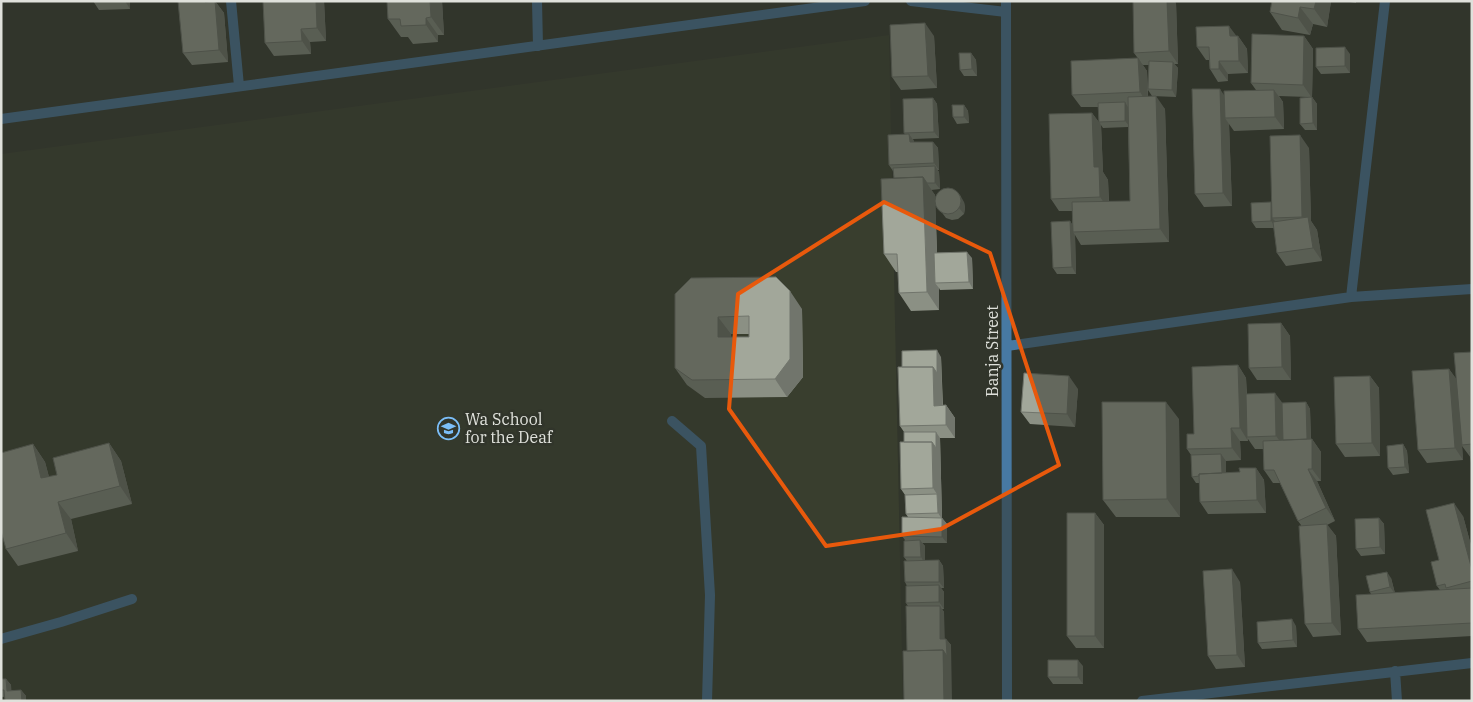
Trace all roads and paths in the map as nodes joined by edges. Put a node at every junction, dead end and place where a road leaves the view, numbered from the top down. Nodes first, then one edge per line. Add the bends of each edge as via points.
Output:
1 (232, 1) edge
2 (537, 1) edge
3 (865, 1) edge
4 (911, 1) edge
5 (1385, 1) edge
6 (1006, 7) edge
7 (538, 46) junction
8 (239, 86) junction
9 (1, 119) edge
10 (1472, 289) edge
11 (1351, 297) junction
12 (1007, 346) junction
13 (672, 421) dead end
14 (132, 599) dead end
15 (1, 639) edge
16 (1472, 663) edge
17 (1395, 671) junction
18 (707, 701) edge
19 (1007, 701) edge
20 (1142, 701) edge
21 (1396, 701) edge

1 - 8 street
2 - 7 street
3 - 7 street
4 - 6 street
5 - 11 street
6 - 12 street, Banja Street
7 - 8 street
8 - 9 street
10 - 11 street
11 - 12 street
12 - 19 street, Banja Street
13 - 18 street via 702,446 710,595
14 - 15 street
16 - 17 street
17 - 20 street
17 - 21 street

